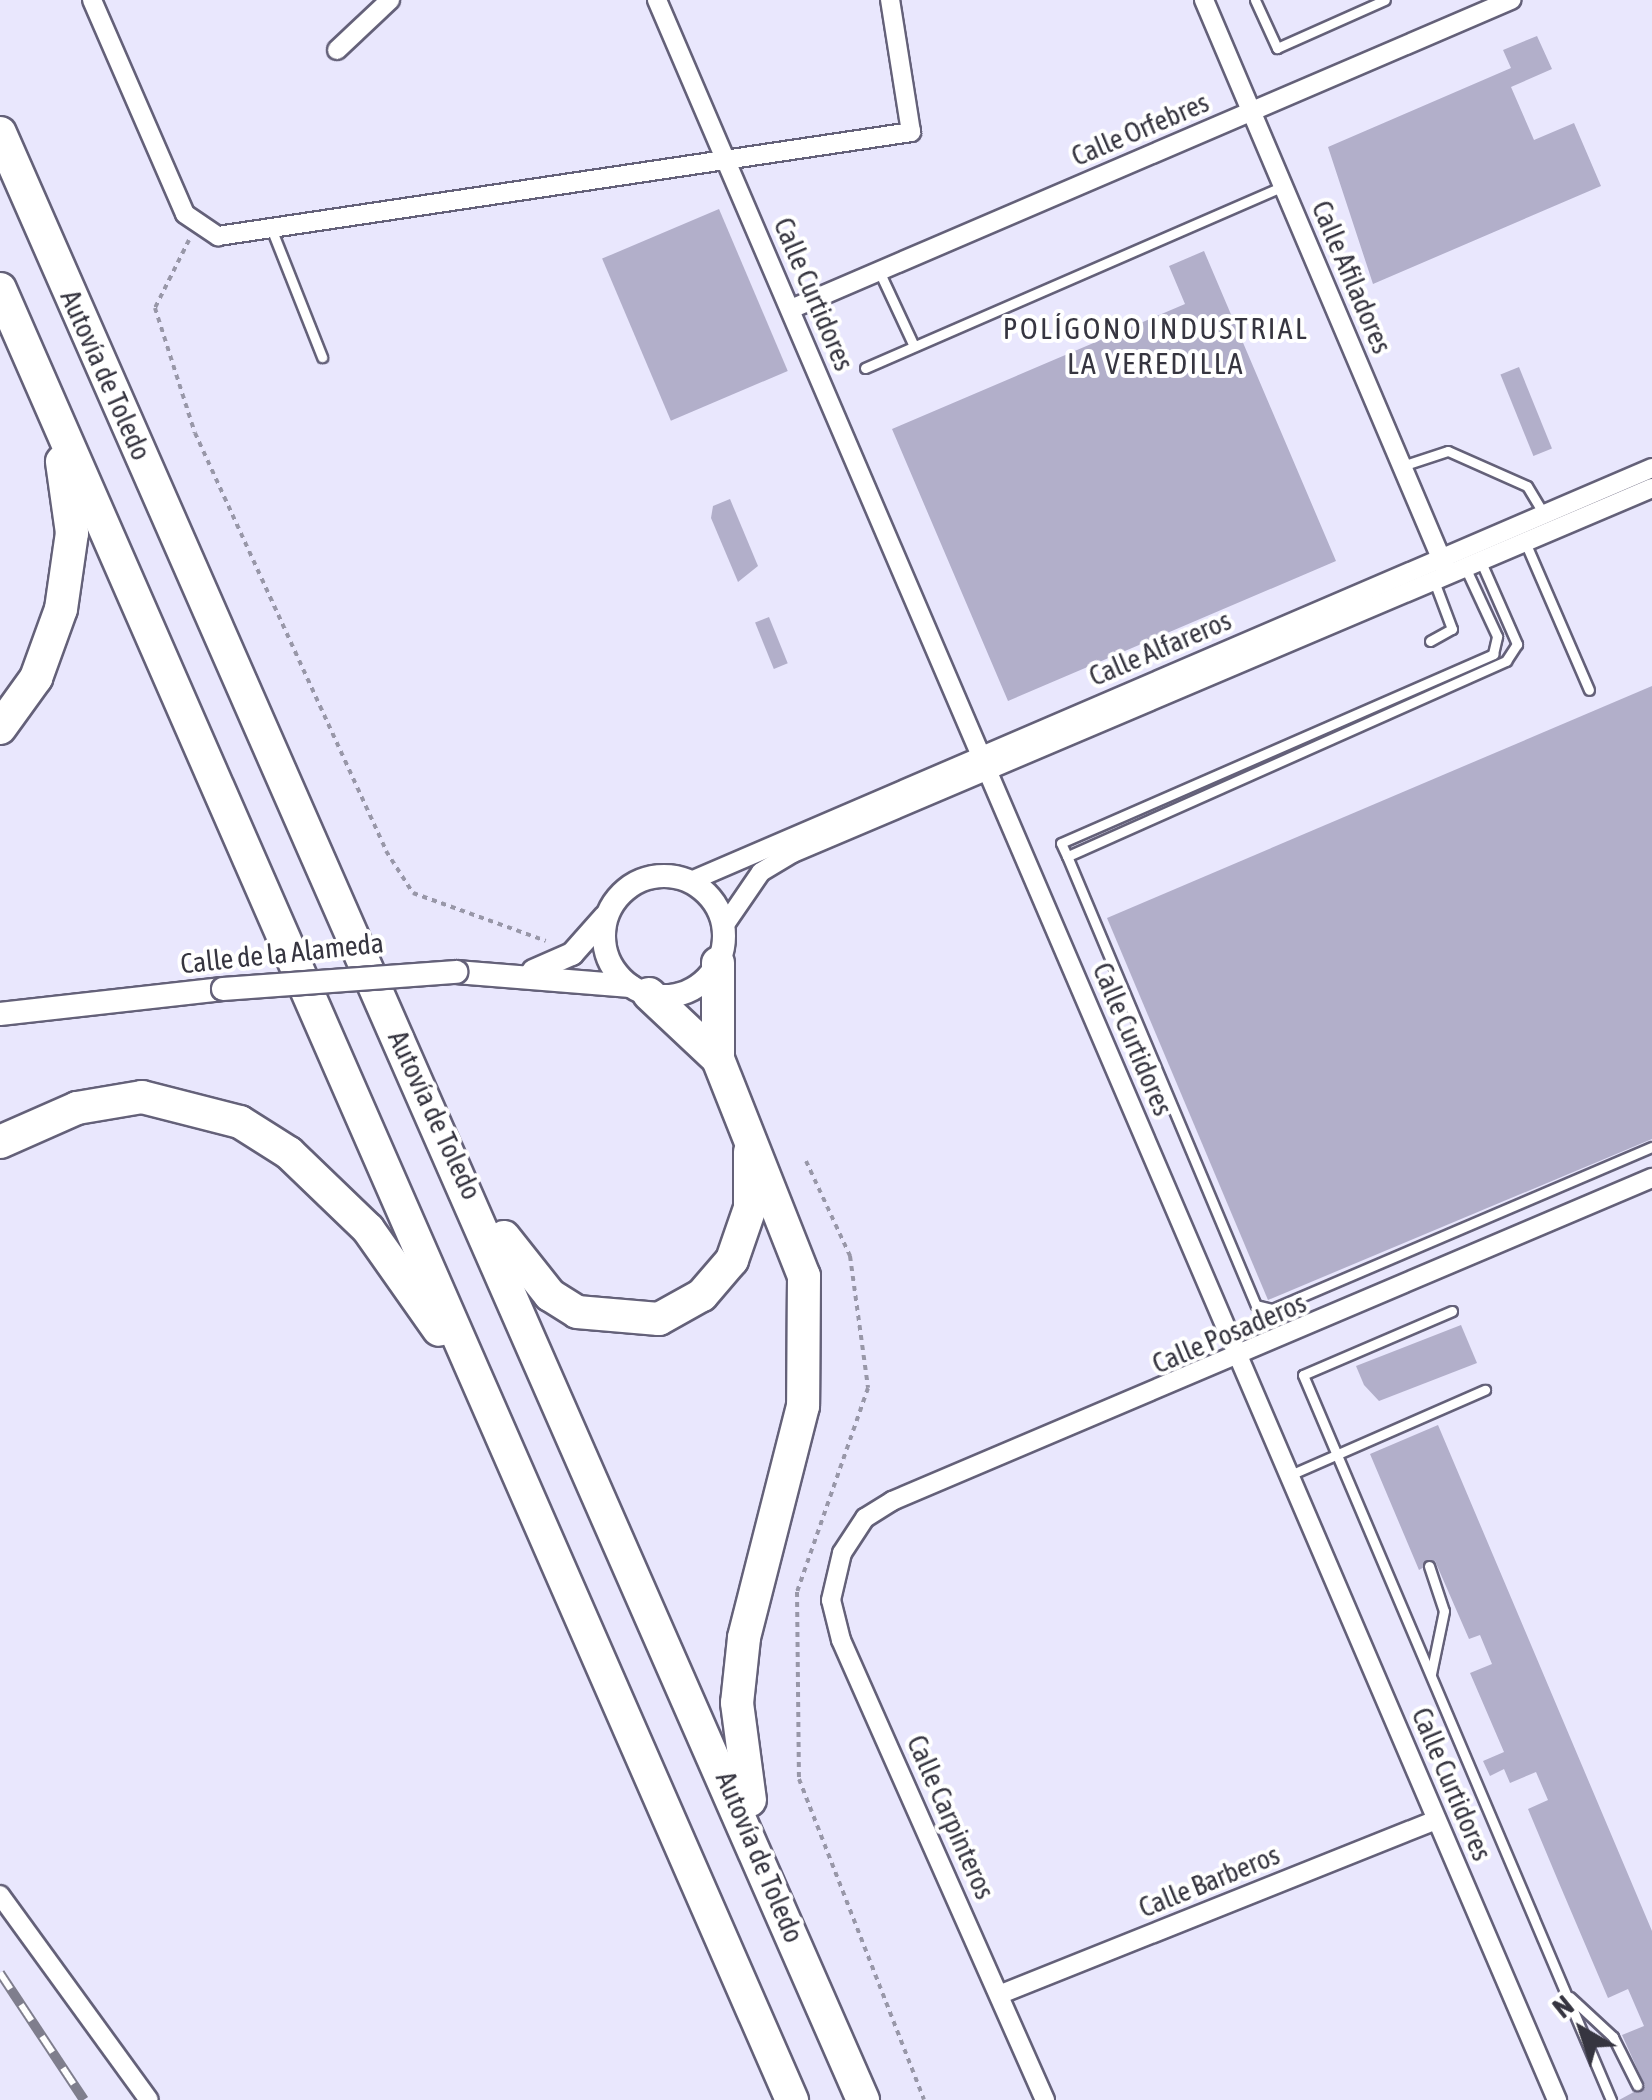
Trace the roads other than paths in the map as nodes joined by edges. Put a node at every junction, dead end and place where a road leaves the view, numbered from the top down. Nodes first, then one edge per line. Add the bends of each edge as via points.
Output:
1 (92, 0) edge
2 (390, 0) edge
3 (657, 0) edge
4 (890, 0) edge
5 (1204, 0) edge
6 (1255, 0) edge
7 (1385, 0) edge
8 (1512, 0) edge
9 (338, 50) dead end
10 (1252, 111) junction
11 (0, 132) edge
12 (727, 160) junction
13 (1283, 186) junction
14 (271, 228) junction
15 (880, 271) junction
16 (0, 288) edge
17 (791, 308) junction
18 (914, 346) junction
19 (322, 357) dead end
20 (864, 368) dead end
21 (52, 409) junction
22 (1402, 466) junction
23 (1652, 468) edge
24 (1652, 488) edge
25 (1544, 514) junction
26 (1524, 542) junction
27 (1454, 568) junction
28 (1430, 640) dead end
29 (1589, 690) dead end
30 (0, 728) edge
31 (982, 754) junction
32 (990, 774) junction
33 (1067, 856) junction
34 (691, 881) junction
35 (608, 913) junction
36 (724, 926) junction
37 (718, 964) junction
38 (530, 972) junction
39 (640, 990) junction
40 (0, 1003) edge
41 (41, 1007) junction
42 (0, 1014) edge
43 (718, 1059) junction
44 (749, 1133) junction
45 (0, 1142) edge
46 (1652, 1147) edge
47 (1652, 1178) edge
48 (475, 1201) junction
49 (1452, 1310) dead end
50 (1240, 1360) junction
51 (1486, 1390) dead end
52 (488, 1396) junction
53 (1336, 1454) junction
54 (1290, 1474) junction
55 (842, 1552) joint
56 (1429, 1566) dead end
57 (1430, 1676) junction
58 (1437, 1820) junction
59 (748, 1824) junction
60 (0, 1894) edge
61 (1565, 1991) junction
62 (1001, 1994) junction
63 (1637, 2085) dead end
64 (149, 2100) edge
65 (792, 2100) edge
66 (863, 2100) edge
67 (1045, 2100) edge
68 (1557, 2100) edge
69 (1611, 2100) edge

1 - 14 street via 198,229 218,236
2 - 9 street
3 - 12 street, Calle Curtidores
4 - 12 street via 911,132
5 - 10 street, Calle Afiladores
6 - 7 lane via 1277,48
8 - 10 street, Calle Orfebres
10 - 13 street, Calle Afiladores
10 - 15 street, Calle Orfebres
11 - 48 highway, Autovía de Toledo
12 - 14 street
12 - 17 street, Calle Curtidores
13 - 18 lane
13 - 22 street, Calle Afiladores
14 - 19 lane
15 - 17 street, Calle Orfebres
15 - 18 lane
16 - 21 highway
17 - 31 street, Calle Curtidores
18 - 20 lane
21 - 30 highway via 72,533 61,609 36,678
21 - 52 highway
22 - 25 lane via 1448,452 1527,486
22 - 27 street, Calle Afiladores
23 - 25 street, Calle Alfareros
24 - 26 street, Calle Alfareros
25 - 27 street, Calle Alfareros
26 - 27 street, Calle Alfareros
26 - 29 lane
27 - 28 lane via 1452,630
27 - 31 street, Calle Alfareros
27 - 32 street, Calle Alfareros
27 - 33 lane via 1497,636 1493,654 1061,843
27 - 33 lane via 1517,644 1506,661
31 - 32 street, Calle Curtidores
31 - 34 street, Calle Alfareros
32 - 36 street, Calle Alfareros via 793,853 761,872
32 - 50 street, Calle Curtidores
33 - 46 lane via 1256,1305 1272,1309
34 - 35 street via 635,882
34 - 36 street
35 - 38 street, Calle de la Alameda via 572,954
35 - 39 street via 606,953
36 - 37 street
37 - 39 street via 690,991
37 - 43 highway
38 - 39 street, Calle de la Alameda
38 - 41 street, Calle de la Alameda, bridge via 456,972
39 - 43 highway
40 - 41 street, Calle de la Alameda
41 - 42 street, Calle de la Alameda
43 - 44 highway
44 - 48 highway via 750,1208 732,1260 702,1295 658,1319 605,1320 550,1296
44 - 59 highway via 792,1232 809,1317 803,1406 744,1638 737,1703
45 - 52 highway via 77,1108 142,1097 240,1122 289,1153 368,1229 410,1280 468,1382
47 - 50 street, Calle Posaderos
48 - 59 highway, Autovía de Toledo
49 - 53 lane via 1302,1375
50 - 54 street, Calle Curtidores
50 - 55 street, Calle Posaderos via 892,1502 865,1518
51 - 53 lane
52 - 65 highway
53 - 54 lane
53 - 57 lane
54 - 58 street, Calle Curtidores
55 - 62 street, Calle Carpinteros via 831,1600 841,1640
56 - 57 lane via 1444,1610
57 - 61 lane
58 - 62 street, Calle Barberos
58 - 68 street, Calle Curtidores
59 - 66 highway, Autovía de Toledo
60 - 64 street
61 - 63 lane via 1613,2037
61 - 69 lane
62 - 67 street, Calle Carpinteros

